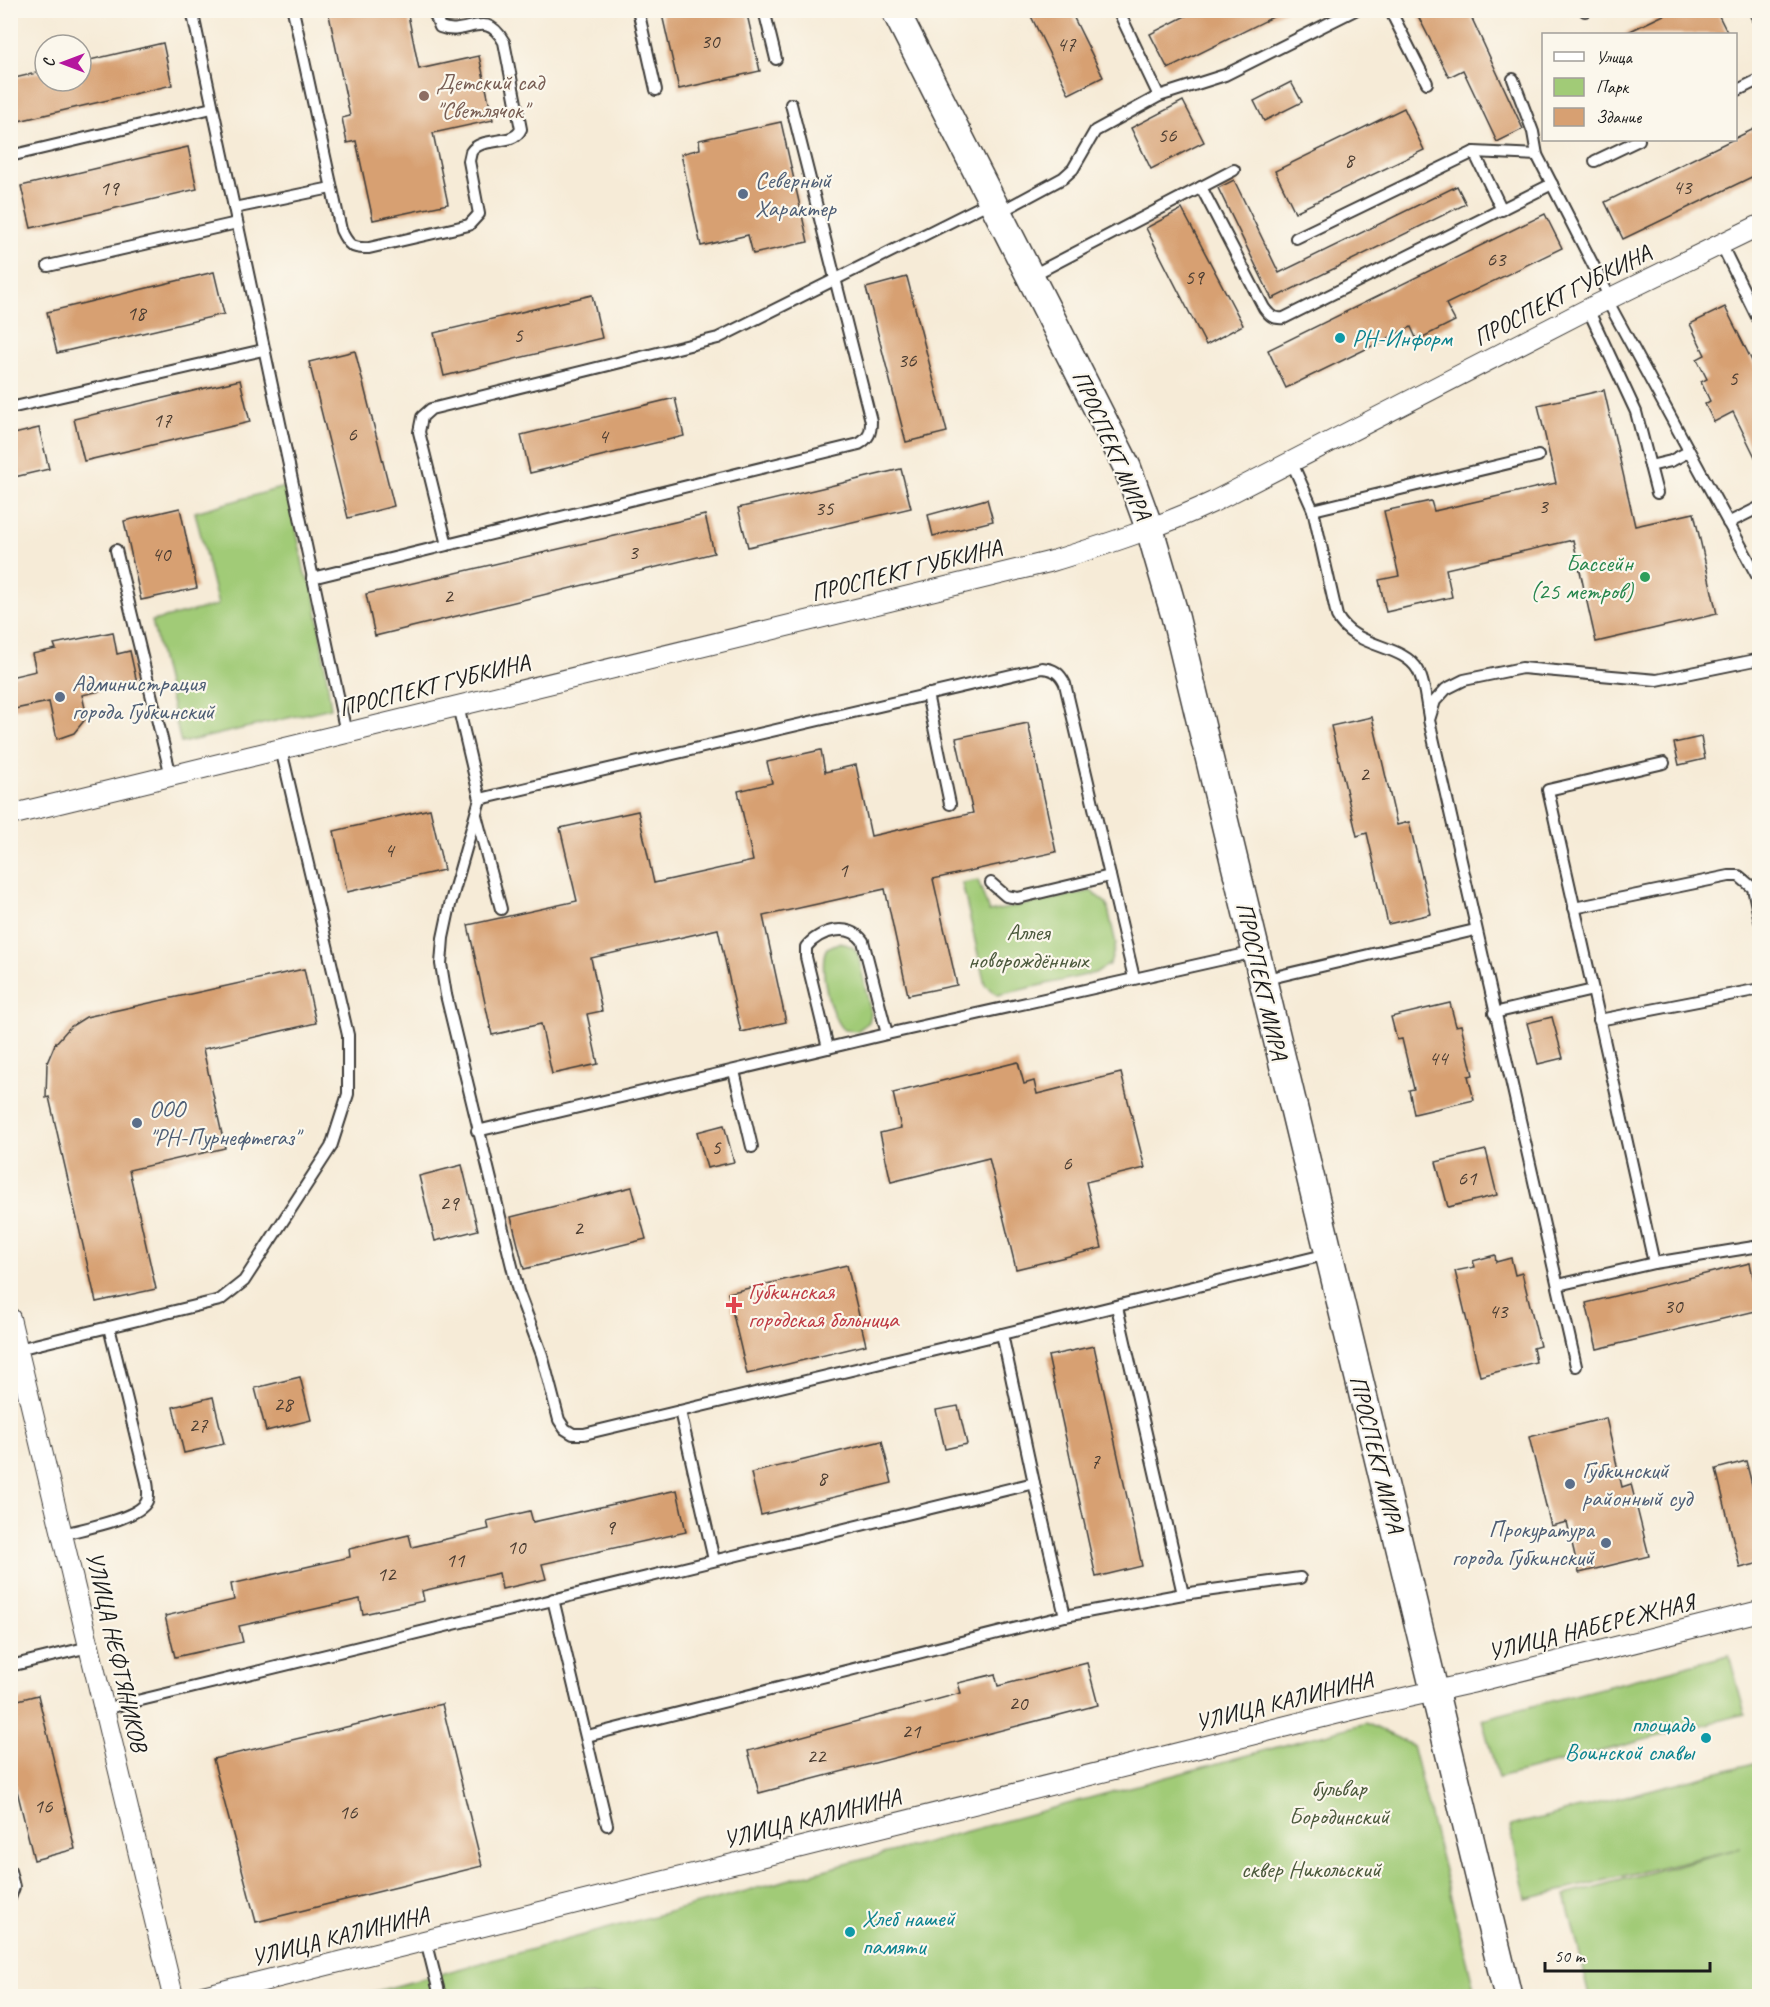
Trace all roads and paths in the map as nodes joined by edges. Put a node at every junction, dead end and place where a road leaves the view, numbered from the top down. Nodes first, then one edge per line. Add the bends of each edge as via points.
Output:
1 (192, 10) edge
2 (293, 10) edge
3 (433, 10) edge
4 (638, 10) edge
5 (764, 10) edge
6 (895, 10) edge
7 (1118, 10) edge
8 (1355, 10) edge
9 (1390, 10) edge
10 (1754, 10) edge
11 (1760, 22) edge
12 (776, 59) dead end
13 (1513, 79) dead end
14 (1760, 79) edge
15 (1427, 83) dead end
16 (656, 90) dead end
17 (1737, 90) edge
18 (1159, 96) junction
19 (791, 104) dead end
20 (212, 108) junction
21 (1637, 141) edge
22 (1474, 152) junction
23 (1537, 155) junction
24 (10, 156) edge
25 (1595, 162) dead end
26 (1234, 170) dead end
27 (1552, 184) junction
28 (1201, 187) junction
29 (331, 188) junction
30 (995, 207) junction
31 (234, 208) junction
32 (1502, 210) junction
33 (237, 223) junction
34 (1760, 225) edge
35 (1296, 238) dead end
36 (1721, 244) junction
37 (48, 266) dead end
38 (1030, 276) junction
39 (835, 279) junction
40 (1608, 299) junction
41 (1755, 303) edge
42 (1588, 309) junction
43 (1760, 323) edge
44 (263, 350) junction
45 (10, 408) edge
46 (1688, 452) junction
47 (1538, 456) dead end
48 (1292, 463) junction
49 (1650, 466) junction
50 (1657, 493) dead end
51 (1760, 507) edge
52 (1313, 510) junction
53 (1728, 523) junction
54 (1150, 530) junction
55 (447, 545) junction
56 (116, 550) dead end
57 (312, 578) junction
58 (1760, 581) edge
59 (1760, 659) edge
60 (927, 694) junction
61 (458, 706) junction
62 (1429, 720) junction
63 (346, 733) junction
64 (282, 749) junction
65 (1664, 763) dead end
66 (171, 776) junction
67 (480, 799) junction
68 (950, 804) dead end
69 (10, 814) edge
70 (476, 815) junction
71 (1110, 876) junction
72 (991, 883) dead end
73 (1574, 908) junction
74 (501, 909) dead end
75 (1760, 921) edge
76 (1475, 930) junction
77 (1256, 952) junction
78 (1134, 978) junction
79 (1262, 980) junction
80 (1760, 989) edge
81 (1593, 990) junction
82 (1494, 1013) junction
83 (1599, 1020) junction
84 (887, 1034) junction
85 (828, 1047) junction
86 (734, 1071) junction
87 (477, 1131) junction
88 (752, 1147) dead end
89 (1760, 1246) edge
90 (1328, 1254) junction
91 (1654, 1263) junction
92 (1558, 1285) junction
93 (1117, 1307) junction
94 (10, 1318) edge
95 (109, 1327) junction
96 (1002, 1335) junction
97 (18, 1349) junction
98 (1576, 1366) dead end
99 (680, 1411) junction
100 (1034, 1483) junction
101 (63, 1534) junction
102 (714, 1560) junction
103 (1300, 1578) dead end
104 (1183, 1594) junction
105 (554, 1599) junction
106 (1760, 1611) edge
107 (1065, 1616) junction
108 (90, 1647) junction
109 (10, 1666) edge
110 (1434, 1691) junction
111 (104, 1708) junction
112 (587, 1736) junction
113 (607, 1825) dead end
114 (10, 1871) edge
115 (10, 1898) edge
116 (426, 1940) junction
117 (173, 1996) edge
118 (203, 1996) edge
119 (440, 1996) edge
120 (1508, 1996) edge

1 - 20 lane
2 - 29 lane
3 - 29 lane via 440,27 447,30 482,24 491,25 498,32 504,42 521,121 519,134 481,144 471,152 469,161 479,204 476,220 469,225 356,249 347,243 341,230
4 - 16 lane
5 - 12 lane
6 - 30 main road, ПРОСПЕКТ МИРА
7 - 18 lane
8 - 18 lane via 1225,75
9 - 15 lane
10 - 11 lane
13 - 23 lane via 1533,132
14 - 17 lane
18 - 30 lane via 1095,131 1064,178
19 - 39 lane
20 - 24 lane
20 - 31 lane
21 - 25 lane
22 - 23 lane
22 - 32 lane
22 - 35 lane
23 - 27 lane
26 - 28 lane
27 - 32 lane
27 - 40 lane
28 - 32 lane via 1264,308 1276,319
28 - 38 lane
29 - 31 lane
30 - 38 main road, ПРОСПЕКТ МИРА
30 - 39 lane
31 - 33 lane
33 - 37 lane
33 - 44 lane
34 - 36 street, ПРОСПЕКТ ГУБКИНА
36 - 40 street, ПРОСПЕКТ ГУБКИНА
36 - 41 lane
38 - 54 main road, ПРОСПЕКТ МИРА via 1116,443
39 - 55 lane via 703,344 431,409 422,417 419,432
39 - 55 lane via 872,421 866,440
40 - 42 street, ПРОСПЕКТ ГУБКИНА
40 - 46 lane
41 - 43 lane
42 - 48 street, ПРОСПЕКТ ГУБКИНА
42 - 49 lane via 1636,412
44 - 45 lane
44 - 57 lane
46 - 49 lane
46 - 53 lane
47 - 52 lane
48 - 52 lane
48 - 54 street, ПРОСПЕКТ ГУБКИНА
49 - 50 lane
51 - 53 lane
52 - 62 lane via 1342,627 1409,660 1416,668
53 - 58 lane
54 - 61 street, ПРОСПЕКТ ГУБКИНА via 1049,562
54 - 77 main road, ПРОСПЕКТ МИРА via 1175,616
55 - 57 lane
56 - 66 lane
57 - 63 lane
59 - 62 lane via 1640,681 1521,668 1464,680 1446,689 1435,701
60 - 67 lane
60 - 68 lane
60 - 71 lane via 1042,668 1061,675
61 - 63 street, ПРОСПЕКТ ГУБКИНА
61 - 67 lane
62 - 76 lane
63 - 64 street, ПРОСПЕКТ ГУБКИНА
64 - 66 street, ПРОСПЕКТ ГУБКИНА
64 - 95 lane via 348,1035 348,1094 342,1118 331,1147 244,1281 231,1293 220,1300
65 - 73 lane via 1548,790
66 - 69 street, ПРОСПЕКТ ГУБКИНА
67 - 70 lane
70 - 74 lane
70 - 87 lane via 450,905 441,964
71 - 72 lane via 1018,898 1006,896
71 - 78 lane
73 - 75 lane via 1739,876 1753,888
73 - 81 lane
76 - 79 lane
76 - 82 lane
77 - 78 lane
77 - 79 main road, ПРОСПЕКТ МИРА
78 - 84 lane
79 - 90 main road, ПРОСПЕКТ МИРА
80 - 83 lane
81 - 82 lane
81 - 83 lane
82 - 92 lane
83 - 91 lane
84 - 85 lane
84 - 85 lane via 863,941 858,934 844,929 817,936 806,947
85 - 86 lane
86 - 87 lane
86 - 88 lane
87 - 99 lane via 518,1291 565,1429 584,1434
89 - 91 lane
90 - 93 lane
90 - 110 main road, ПРОСПЕКТ МИРА
91 - 92 lane
92 - 98 lane
93 - 96 lane
93 - 104 lane
94 - 97 street, УЛИЦА НЕФТЯНИКОВ
95 - 97 lane
95 - 101 lane via 147,1482 147,1502 118,1520
96 - 99 lane
96 - 100 lane
97 - 101 street, УЛИЦА НЕФТЯНИКОВ
99 - 102 lane
100 - 102 lane
100 - 107 lane
101 - 108 street, УЛИЦА НЕФТЯНИКОВ
102 - 105 lane
103 - 104 lane
104 - 107 lane
105 - 111 lane
105 - 112 lane
106 - 110 street, УЛИЦА НАБЕРЕЖНАЯ
107 - 112 lane
108 - 109 lane
108 - 111 street, УЛИЦА НЕФТЯНИКОВ
110 - 116 street, УЛИЦА КАЛИНИНА
110 - 120 main road, ПРОСПЕКТ МИРА
111 - 117 street, УЛИЦА НЕФТЯНИКОВ
112 - 113 lane
114 - 115 lane via 14,1887
116 - 118 street, УЛИЦА КАЛИНИНА
116 - 119 lane

